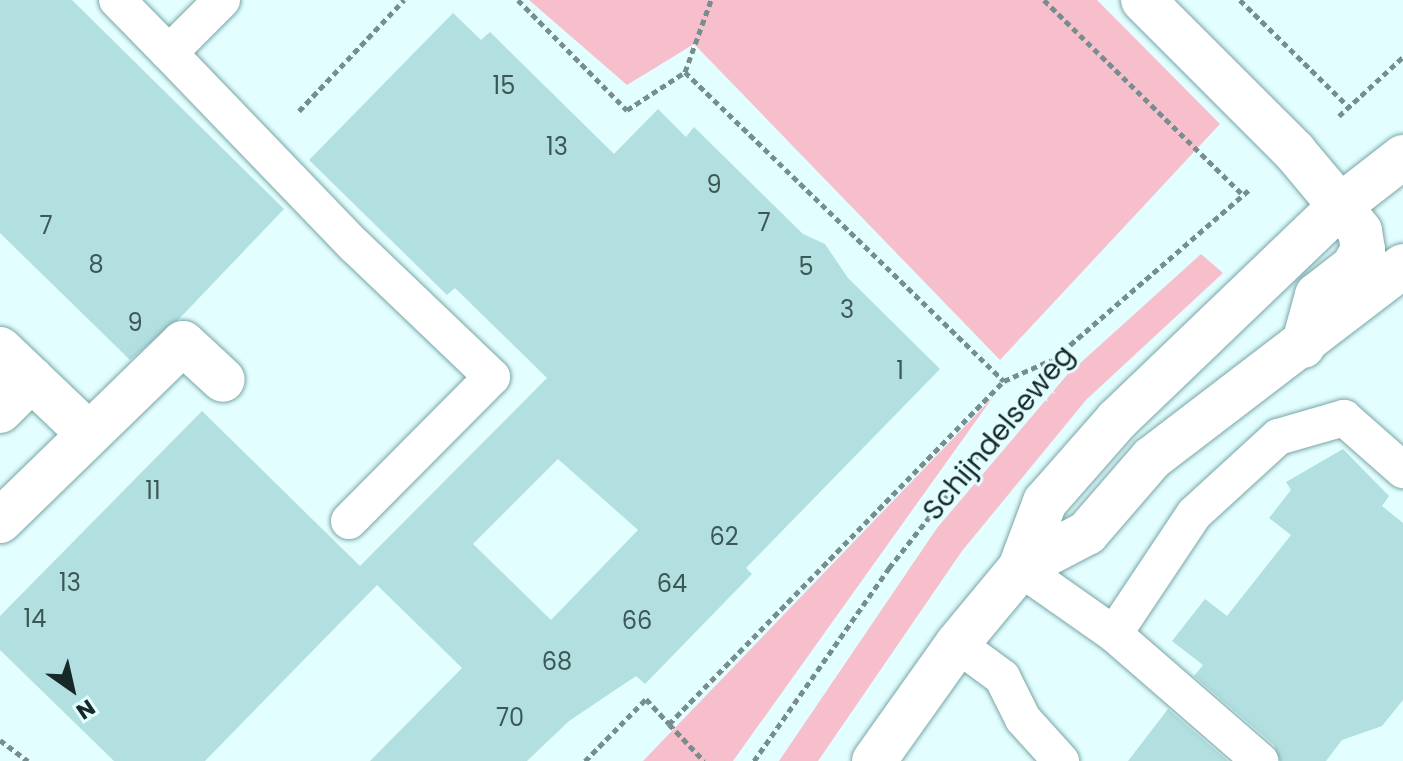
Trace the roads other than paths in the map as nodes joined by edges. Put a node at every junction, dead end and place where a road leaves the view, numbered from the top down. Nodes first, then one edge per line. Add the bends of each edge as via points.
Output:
1 (117, 0) edge
2 (222, 0) edge
3 (1143, 0) edge
4 (169, 53) junction
5 (1403, 157) edge
6 (1340, 206) junction
7 (1403, 266) edge
8 (1303, 346) junction
9 (0, 349) edge
10 (32, 379) junction
11 (223, 380) dead end
12 (0, 411) edge
13 (89, 434) junction
14 (1403, 470) edge
15 (0, 521) edge
16 (349, 521) dead end
17 (1020, 568) junction
18 (1114, 634) junction
19 (957, 644) junction
20 (874, 761) edge
21 (1061, 761) edge
22 (1260, 761) edge

1 - 4 lane
2 - 4 lane
3 - 6 main road via 1294,151
4 - 16 lane via 492,377
5 - 6 main road
6 - 8 main road via 1360,231 1363,250 1353,267 1317,295
6 - 17 main road via 1107,432 1045,502
7 - 8 main road
8 - 17 main road via 1152,458 1087,533
9 - 10 main road
10 - 12 main road
10 - 13 main road
11 - 13 main road via 183,343
13 - 15 main road
14 - 18 lane via 1344,418 1278,437 1194,514
17 - 18 lane
17 - 19 main road
18 - 22 lane
19 - 20 main road
19 - 21 lane via 1002,677 1023,719

